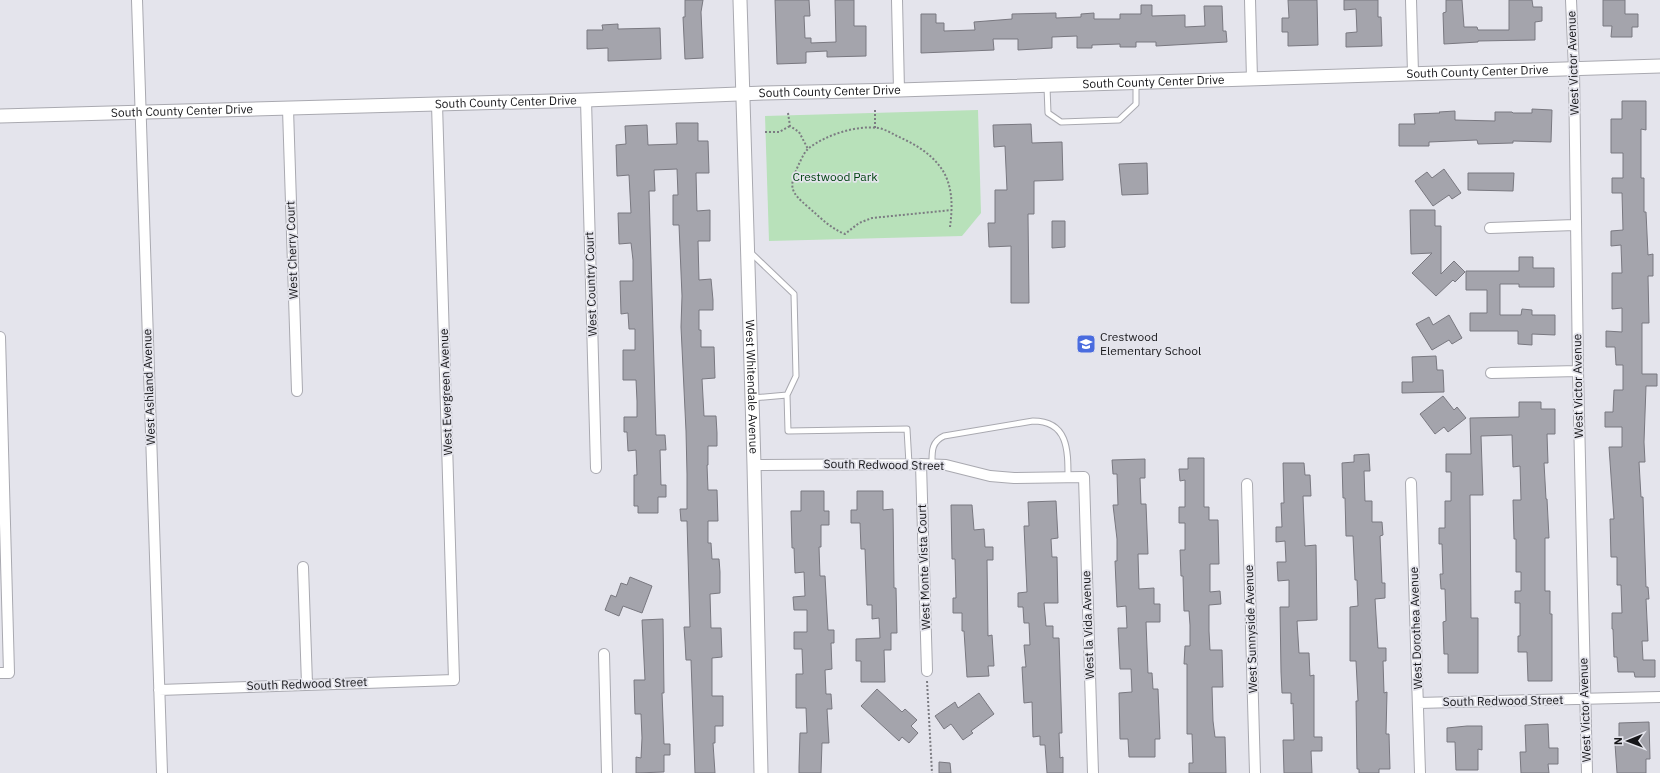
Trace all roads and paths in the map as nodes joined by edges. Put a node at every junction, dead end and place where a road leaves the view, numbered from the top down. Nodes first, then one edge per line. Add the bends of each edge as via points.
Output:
1 (137, 0) edge
2 (740, 0) edge
3 (897, 0) edge
4 (1250, 0) edge
5 (1411, 0) edge
6 (1571, 0) edge
7 (1660, 66) edge
8 (1574, 69) junction
9 (1413, 73) junction
10 (1252, 79) junction
11 (1136, 83) junction
12 (1047, 86) junction
13 (899, 90) junction
14 (743, 94) junction
15 (586, 100) junction
16 (437, 104) junction
17 (288, 109) junction
18 (875, 110) dead end
19 (140, 112) junction
20 (788, 113) dead end
21 (0, 116) edge
22 (790, 126) junction
23 (876, 128) junction
24 (765, 132) dead end
25 (808, 149) junction
26 (952, 210) junction
27 (1575, 225) junction
28 (950, 227) dead end
29 (1490, 228) dead end
30 (747, 249) junction
31 (0, 337) edge
32 (1578, 371) junction
33 (1491, 373) dead end
34 (296, 391) dead end
35 (787, 395) junction
36 (751, 398) junction
37 (908, 464) junction
38 (921, 464) junction
39 (932, 464) junction
40 (754, 465) junction
41 (596, 468) dead end
42 (1068, 477) junction
43 (1084, 477) joint
44 (1411, 483) dead end
45 (1247, 484) dead end
46 (2, 488) edge
47 (303, 567) dead end
48 (604, 654) dead end
49 (927, 671) joint
50 (5, 673) edge
51 (454, 680) joint
52 (307, 684) junction
53 (159, 690) junction
54 (1660, 697) edge
55 (1585, 699) junction
56 (1418, 703) junction
57 (162, 773) edge
58 (606, 773) edge
59 (761, 773) edge
60 (932, 773) edge
61 (1093, 773) edge
62 (1255, 773) edge
63 (1420, 773) edge
64 (1587, 773) edge

1 - 19 street, West Ashland Avenue
2 - 14 street, West Whitendale Avenue
3 - 13 street
4 - 10 street
5 - 9 street
6 - 8 street, West Victor Avenue
7 - 8 street, South County Center Drive
8 - 9 street, South County Center Drive
8 - 27 street, West Victor Avenue
9 - 10 street, South County Center Drive
10 - 11 street, South County Center Drive
11 - 12 street, South County Center Drive
11 - 12 lane via 1136,104 1119,120 1061,122 1048,113
12 - 13 street, South County Center Drive
13 - 14 street, South County Center Drive
14 - 15 street, South County Center Drive
14 - 30 street, West Whitendale Avenue
15 - 16 street, South County Center Drive
15 - 41 street, West Country Court
16 - 17 street, South County Center Drive
16 - 51 street, West Evergreen Avenue
17 - 19 street, South County Center Drive
17 - 34 street, West Cherry Court
18 - 23 path
19 - 21 street, South County Center Drive
19 - 53 street, West Ashland Avenue
20 - 22 path
22 - 24 path via 779,132
22 - 25 path via 800,132
23 - 25 path via 848,130 832,135
23 - 26 path via 886,130 924,150 946,178
25 - 26 path via 793,177 793,192 832,229 845,234 859,223 872,218
26 - 28 path
27 - 29 street
27 - 32 street, West Victor Avenue
30 - 35 lane via 794,294 796,376
30 - 36 street, West Whitendale Avenue
31 - 46 street
32 - 33 street
32 - 55 street, West Victor Avenue
35 - 36 lane
35 - 37 lane via 788,431 907,429
36 - 40 street, West Whitendale Avenue
37 - 38 street, South Redwood Street
37 - 40 street, South Redwood Street
38 - 39 street, South Redwood Street
38 - 49 street, West Monte Vista Court
39 - 42 street, South Redwood Street via 990,476
39 - 42 lane via 933,446 936,440 944,436 1033,420 1053,425 1062,434 1067,453
40 - 59 street, West Whitendale Avenue
42 - 43 street, South Redwood Street
43 - 61 street, West la Vida Avenue
44 - 56 street, West Dorothea Avenue
45 - 62 street, West Sunnyside Avenue
46 - 50 street
47 - 52 street
48 - 58 street
49 - 60 path
51 - 52 street, South Redwood Street
52 - 53 street, South Redwood Street
53 - 57 street, West Ashland Avenue
54 - 55 street, South Redwood Street
55 - 56 street, South Redwood Street
55 - 64 street, West Victor Avenue
56 - 63 street, West Dorothea Avenue

